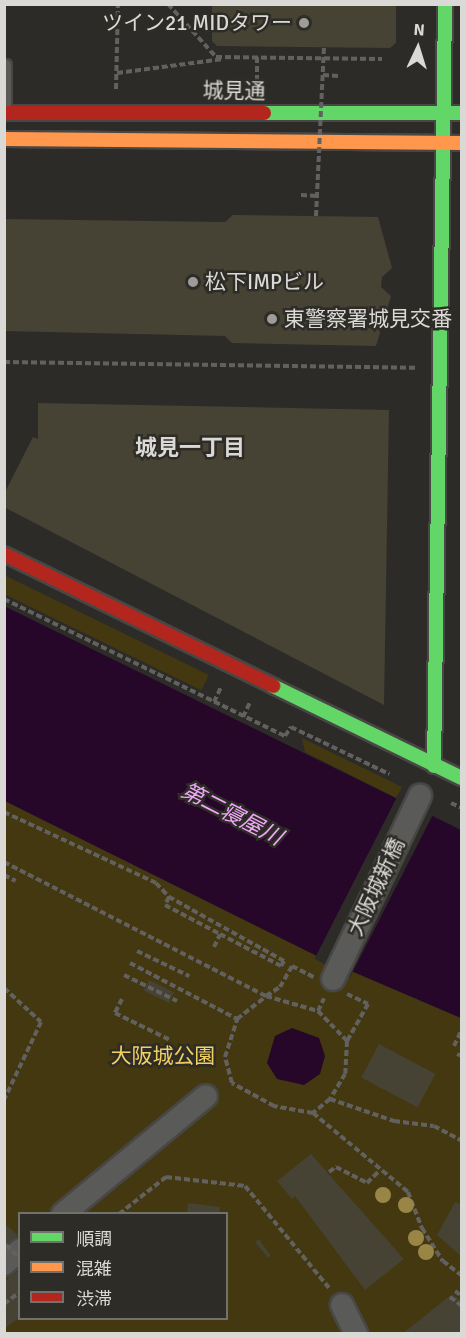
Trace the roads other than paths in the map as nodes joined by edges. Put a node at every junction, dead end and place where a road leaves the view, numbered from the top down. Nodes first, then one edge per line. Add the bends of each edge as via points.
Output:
1 (445, 4) edge
2 (6, 64) dead end
3 (5, 113) edge
4 (462, 113) edge
5 (444, 116) junction
6 (4, 139) edge
7 (462, 143) edge
8 (444, 144) junction
9 (4, 554) edge
10 (434, 766) junction
11 (462, 778) edge
12 (420, 796) dead end
13 (333, 979) road end
14 (206, 1096) dead end
15 (65, 1212) edge
16 (336, 1298) road end
17 (356, 1334) edge

1 - 5 street
2 - 3 lane
3 - 5 street, 城見通
4 - 5 street, 城見通
5 - 8 street
6 - 8 street
7 - 8 street
8 - 10 street
9 - 10 street
10 - 11 street
12 - 13 street, 大阪城新橋
14 - 15 street
16 - 17 street

